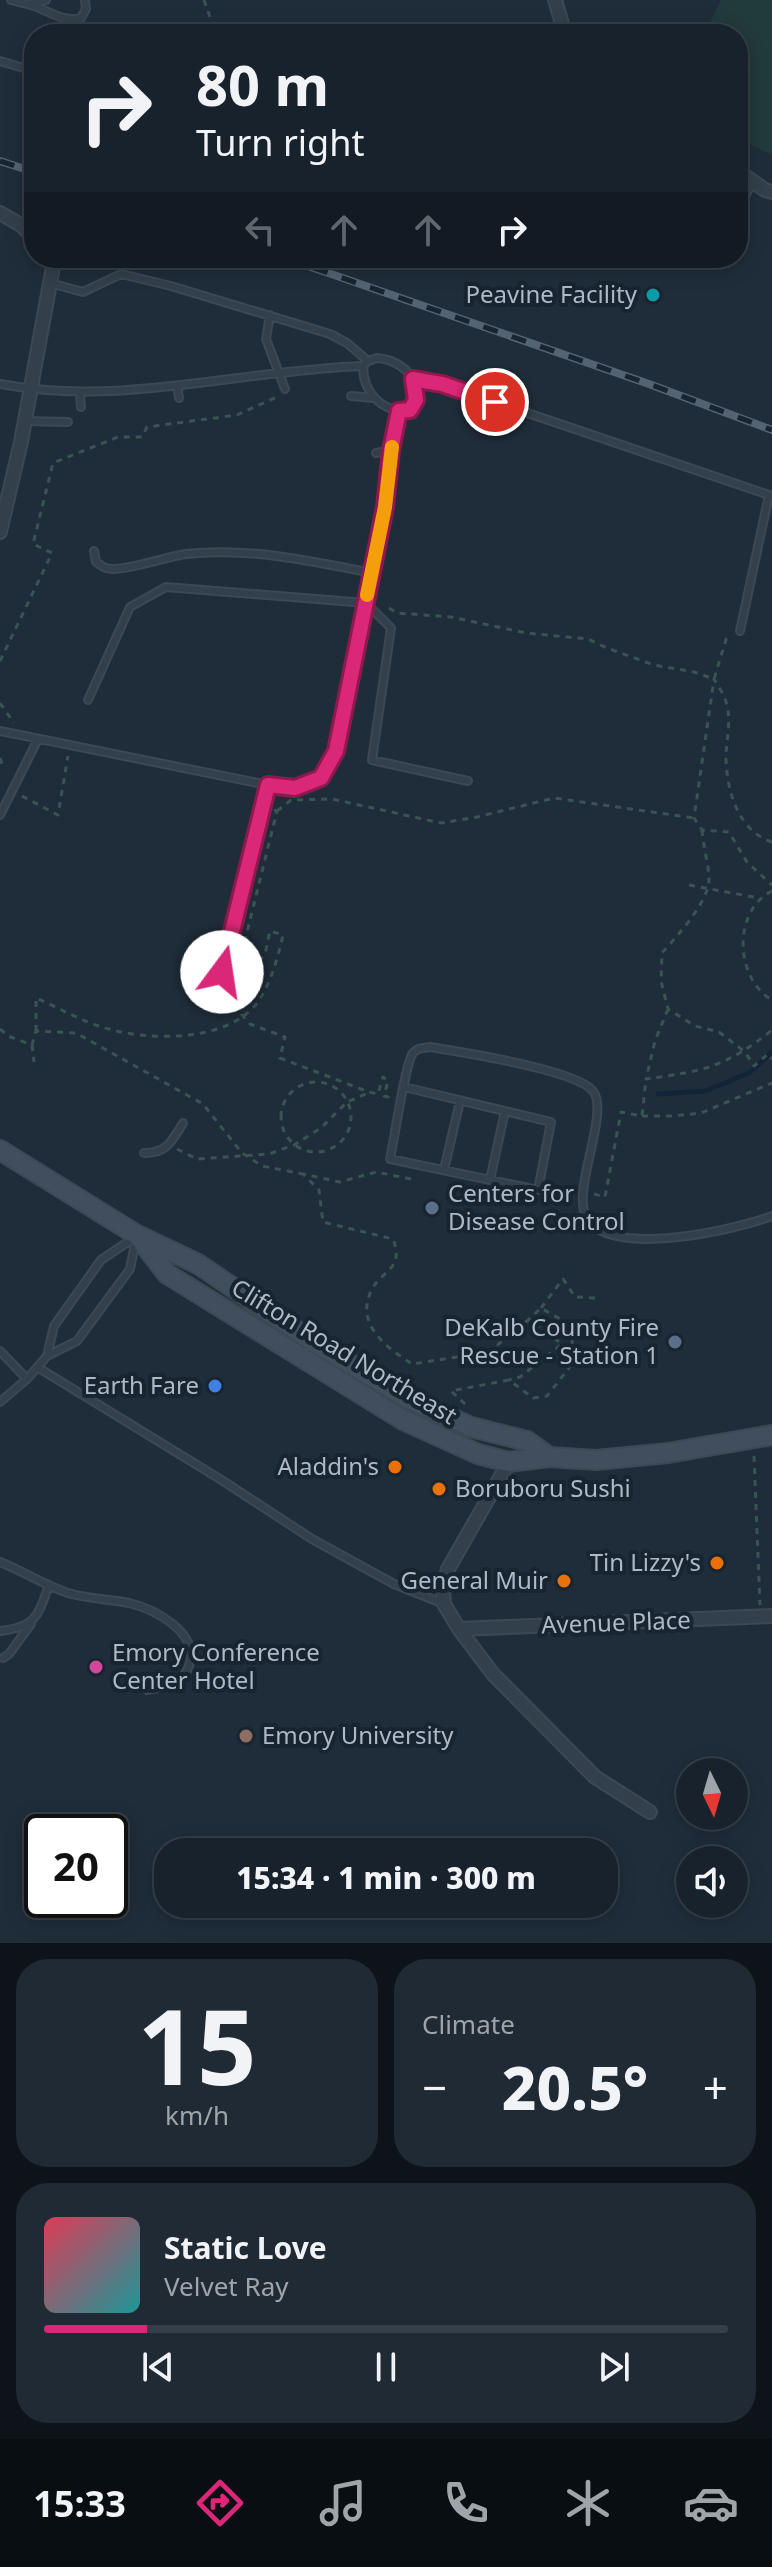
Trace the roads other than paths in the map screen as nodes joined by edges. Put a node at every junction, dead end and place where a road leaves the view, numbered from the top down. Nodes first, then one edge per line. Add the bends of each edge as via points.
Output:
1 (11, 0) edge
2 (46, 0) edge
3 (85, 0) edge
4 (555, 0) edge
5 (30, 4) junction
6 (562, 24) edge
7 (0, 61) edge
8 (24, 68) edge
9 (748, 178) edge
10 (753, 181) junction
11 (748, 191) edge
12 (772, 192) edge
13 (0, 213) edge
14 (24, 228) edge
15 (50, 268) edge
16 (50, 283) junction
17 (270, 315) junction
18 (365, 363) junction
19 (279, 372) junction
20 (413, 379) junction
21 (0, 384) edge
22 (177, 386) junction
23 (285, 389) dead end
24 (30, 390) junction
25 (80, 393) junction
26 (351, 396) dead end
27 (179, 398) dead end
28 (374, 398) junction
29 (81, 407) dead end
30 (399, 411) junction
31 (25, 421) junction
32 (68, 422) dead end
33 (391, 450) junction
34 (376, 453) dead end
35 (770, 496) edge
36 (0, 532) edge
37 (94, 551) dead end
38 (372, 573) junction
39 (366, 603) junction
40 (740, 631) road end
41 (88, 700) dead end
42 (0, 731) edge
43 (38, 739) junction
44 (468, 781) dead end
45 (268, 785) junction
46 (0, 815) edge
47 (222, 972) dead end
48 (405, 1083) junction
49 (460, 1101) junction
50 (505, 1111) junction
51 (183, 1123) dead end
52 (0, 1150) edge
53 (144, 1153) dead end
54 (444, 1170) junction
55 (490, 1180) junction
56 (772, 1216) edge
57 (137, 1235) junction
58 (0, 1351) edge
59 (47, 1356) junction
60 (37, 1367) junction
61 (27, 1379) junction
62 (0, 1402) edge
63 (763, 1437) edge
64 (549, 1457) junction
65 (509, 1462) junction
66 (0, 1562) edge
67 (49, 1585) junction
68 (444, 1604) junction
69 (766, 1616) edge
70 (35, 1619) junction
71 (459, 1629) junction
72 (0, 1631) edge
73 (3, 1658) dead end
74 (147, 1690) dead end
75 (650, 1812) dead end

1 - 5 lane
2 - 5 lane
3 - 5 lane via 85,13 73,20
4 - 6 street
7 - 8 lane
9 - 10 street
10 - 11 lane
10 - 12 street
13 - 14 street
15 - 16 street
16 - 17 lane via 83,292 121,274
16 - 24 street
17 - 18 lane via 330,334
17 - 19 lane via 266,339
18 - 19 lane
18 - 20 lane via 377,358 396,362
18 - 28 lane via 364,383
19 - 22 lane
19 - 23 lane
20 - 30 lane via 416,400 410,410
20 - 35 lane via 442,384
21 - 24 lane
22 - 25 lane
22 - 27 lane
24 - 25 lane
24 - 31 street
25 - 29 lane
26 - 28 lane
28 - 30 lane
30 - 33 lane
31 - 32 lane
31 - 36 street
33 - 34 lane
33 - 38 lane
35 - 40 lane
37 - 38 lane via 96,562 105,568 214,552 271,555
38 - 39 lane
39 - 41 lane via 166,587 130,607
39 - 44 lane via 391,628 372,760
39 - 45 lane via 336,751 321,778 295,788
42 - 43 lane
43 - 45 lane
43 - 46 lane
45 - 47 lane
48 - 49 lane
48 - 54 lane via 390,1159
48 - 56 lane via 412,1054 430,1047 582,1081 596,1096 597,1107 583,1202 587,1217 610,1235 707,1234
49 - 50 lane
49 - 54 lane
50 - 55 lane
50 - 55 lane via 551,1122 538,1190
51 - 53 lane via 170,1145
52 - 57 main road, Clifton Road Northeast
54 - 55 lane
57 - 59 lane via 101,1260 54,1326
57 - 59 lane via 130,1269 77,1341
57 - 64 main road, Clifton Road Northeast via 198,1264 407,1398 471,1427 527,1441
57 - 65 main road, Clifton Road Northeast via 167,1274 380,1407 464,1450
58 - 61 lane
59 - 60 lane
60 - 61 lane
60 - 68 lane via 312,1539 394,1584
61 - 62 lane
63 - 64 main road, Clifton Road Northeast via 631,1457
64 - 65 main road, Clifton Road Northeast
65 - 68 street via 448,1569
66 - 67 lane
67 - 70 lane
67 - 74 lane via 130,1604 177,1628 190,1642 186,1674 175,1683
68 - 71 street
69 - 71 street, Avenue Place
70 - 72 lane
70 - 73 lane
71 - 75 street via 493,1674 595,1777

